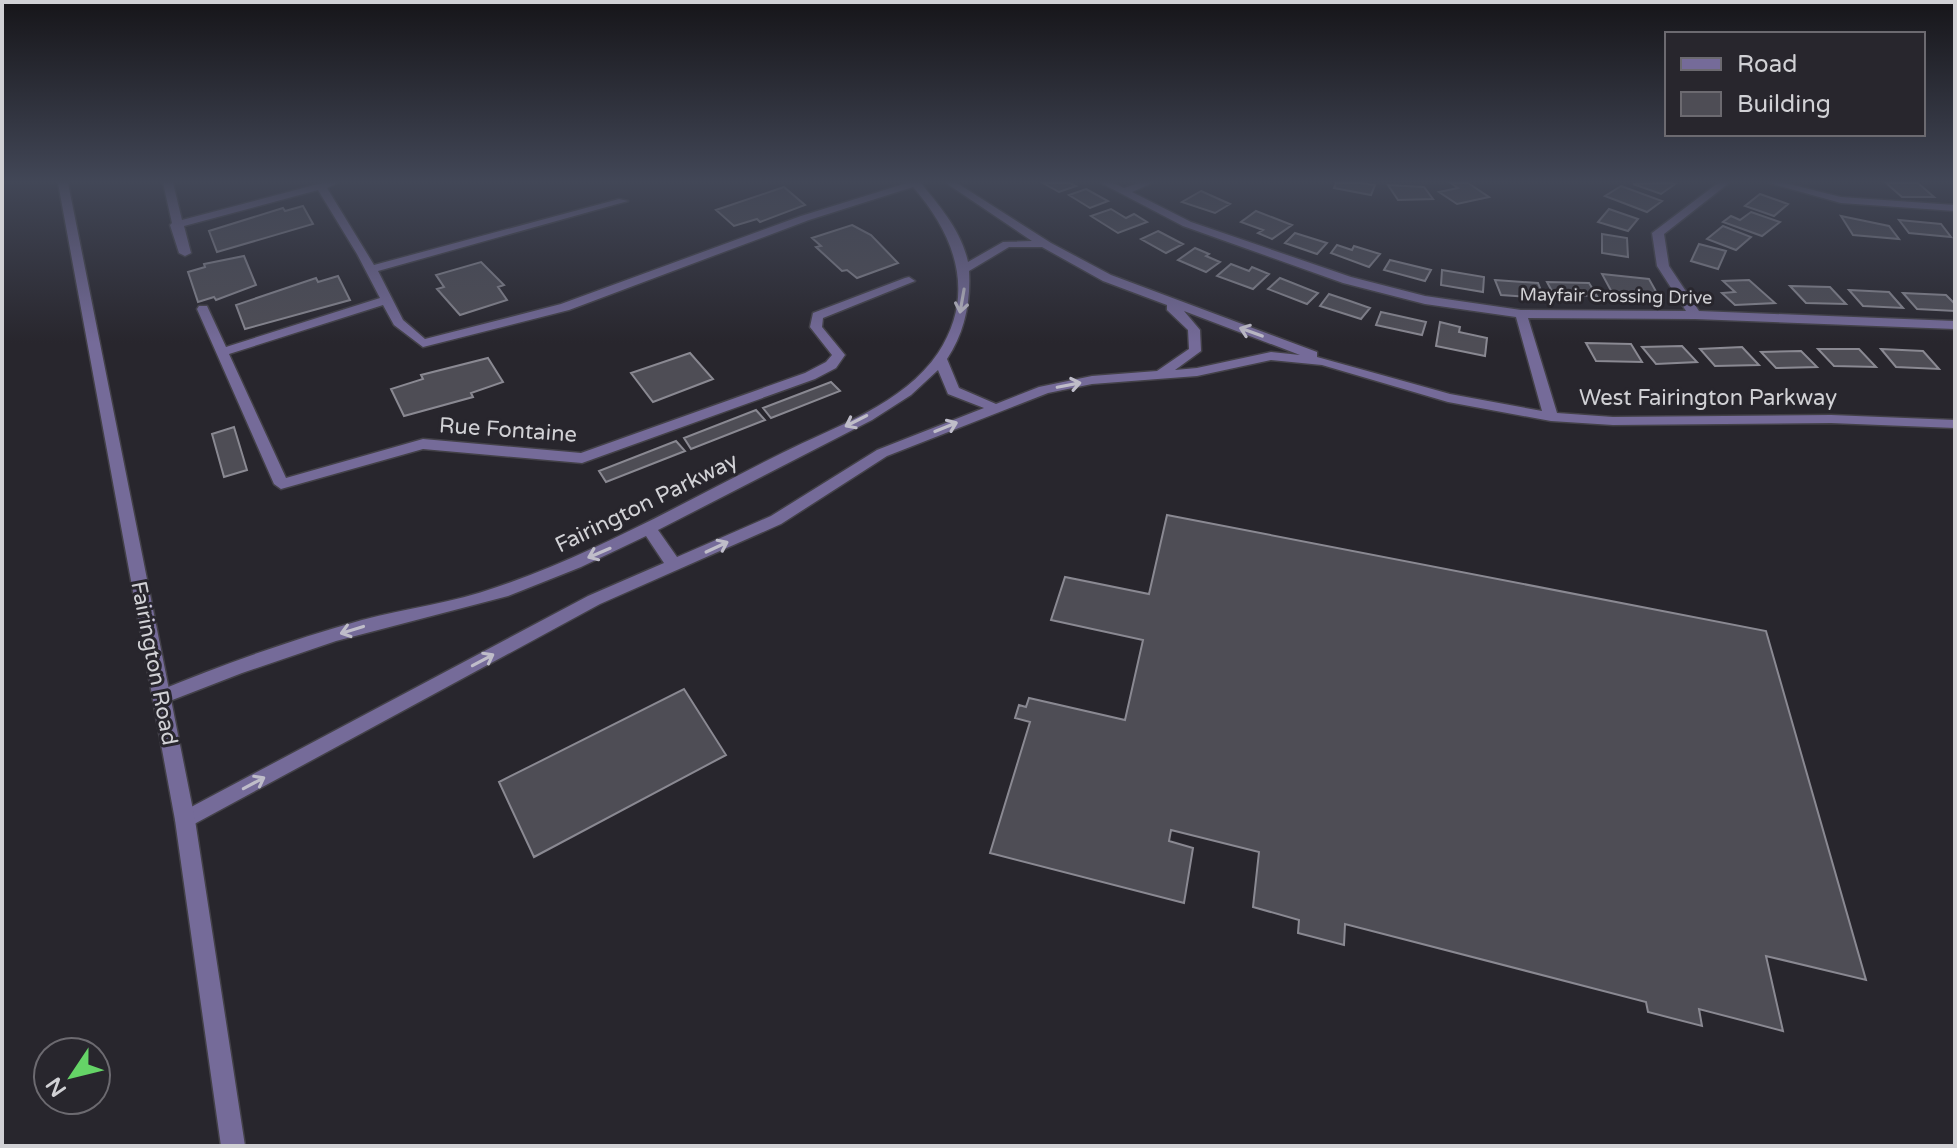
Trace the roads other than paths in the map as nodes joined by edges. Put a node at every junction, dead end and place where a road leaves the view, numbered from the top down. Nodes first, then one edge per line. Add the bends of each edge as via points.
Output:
1 (73, 237) edge
2 (180, 237) edge
3 (354, 237) edge
4 (491, 237) edge
5 (755, 237) edge
6 (956, 237) edge
7 (1034, 237) edge
8 (1223, 237) edge
9 (1659, 237) edge
10 (1047, 245) junction
11 (185, 253) dead end
12 (371, 269) junction
13 (965, 269) junction
14 (909, 281) dead end
15 (1161, 299) junction
16 (386, 300) junction
17 (203, 309) dead end
18 (1521, 314) junction
19 (1695, 315) junction
20 (1955, 325) edge
21 (222, 352) junction
22 (940, 359) junction
23 (1323, 361) junction
24 (1159, 374) junction
25 (995, 408) junction
26 (1551, 417) junction
27 (1955, 424) edge
28 (648, 528) junction
29 (675, 566) junction
30 (162, 697) junction
31 (185, 820) junction
32 (233, 1146) edge

1 - 30 street, Fairington Road
2 - 11 street
3 - 12 street
4 - 12 street
5 - 16 street via 565,307 423,343 398,322
6 - 13 street, Fairington Parkway
7 - 10 street
8 - 18 street, Mayfair Crossing Drive via 1347,280 1425,300
9 - 19 street via 1663,266
10 - 13 street via 1007,244
10 - 15 street via 1107,278
12 - 16 street
13 -> 22 street, Fairington Parkway via 956,329
14 - 21 street, Rue Fontaine via 817,316 816,327 839,355 831,365 582,458 423,444 281,484
23 -> 15 street
15 - 24 street via 1193,325 1198,339 1195,351
16 - 21 street
17 - 21 street
18 - 19 street, Mayfair Crossing Drive
18 - 26 street
19 - 20 street, Mayfair Crossing Drive
22 - 25 street via 953,391
22 -> 28 street, Fairington Parkway via 878,409
23 - 24 street, West Fairington Parkway via 1271,356 1197,372
23 - 26 street, West Fairington Parkway via 1448,398
25 -> 24 street, West Fairington Parkway via 1092,380
29 -> 25 street via 776,520 882,453
26 - 27 street, West Fairington Parkway
28 - 29 street
28 -> 30 street, Fairington Parkway via 501,593 362,627 211,675
31 -> 29 street via 594,600
30 - 31 street, Fairington Road
31 - 32 street, Fairington Road

